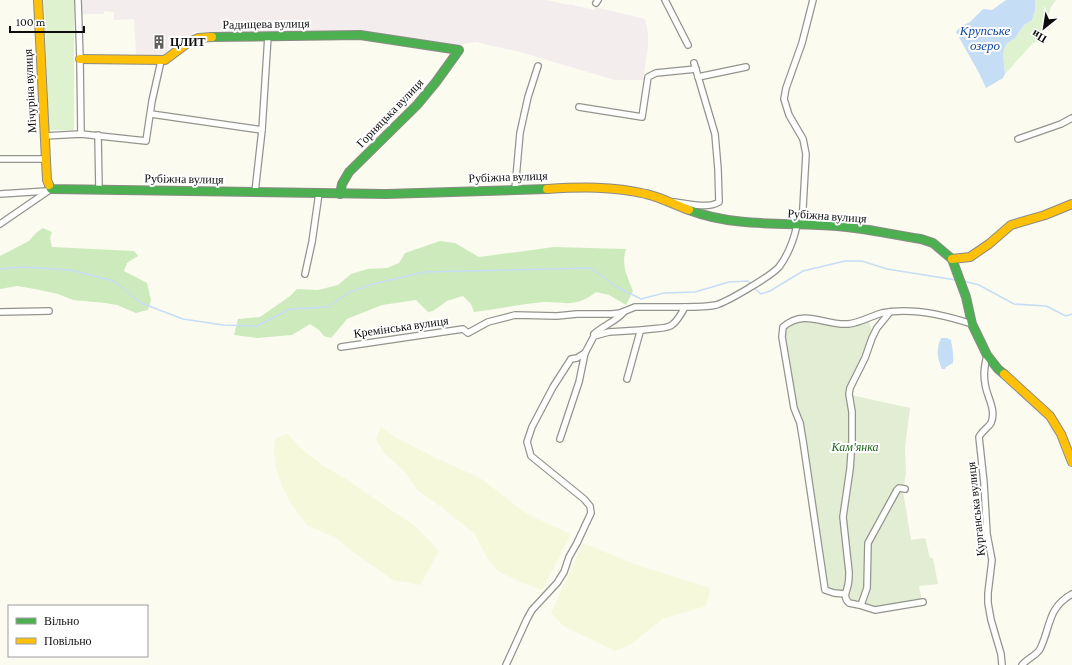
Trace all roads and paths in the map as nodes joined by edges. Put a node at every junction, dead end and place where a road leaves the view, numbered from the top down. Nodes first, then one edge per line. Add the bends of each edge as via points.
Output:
1 (38, 0) edge
2 (78, 0) edge
3 (665, 0) edge
4 (813, 0) edge
5 (268, 36) junction
6 (688, 45) dead end
7 (459, 50) joint
8 (80, 59) junction
9 (161, 61) junction
10 (538, 66) dead end
11 (746, 67) dead end
12 (698, 77) junction
13 (579, 107) dead end
14 (151, 114) junction
15 (1072, 118) edge
16 (262, 130) junction
17 (81, 134) junction
18 (98, 135) junction
19 (44, 136) junction
20 (1018, 139) dead end
21 (0, 159) edge
22 (46, 159) junction
23 (515, 188) junction
24 (99, 189) junction
25 (49, 190) junction
26 (255, 192) junction
27 (319, 193) junction
28 (0, 194) edge
29 (340, 194) junction
30 (669, 202) junction
31 (1072, 204) edge
32 (0, 224) edge
33 (799, 225) junction
34 (952, 259) junction
35 (305, 274) dead end
36 (685, 307) junction
37 (626, 310) junction
38 (49, 311) dead end
39 (0, 312) edge
40 (891, 312) junction
41 (972, 324) junction
42 (642, 330) junction
43 (592, 342) junction
44 (340, 347) dead end
45 (585, 353) junction
46 (987, 355) junction
47 (627, 379) dead end
48 (560, 439) dead end
49 (1072, 462) edge
50 (905, 489) dead end
51 (844, 594) junction
52 (1072, 594) edge
53 (923, 602) dead end
54 (861, 605) junction
55 (506, 665) edge
56 (1002, 665) edge
57 (1022, 665) edge

1 - 19 street, Мічуріна вулиця
2 - 8 street
3 - 6 street
4 - 33 street, Кремінська вулиця via 784,99 789,115 800,132 806,154
5 - 7 street, Радищева вулиця via 360,35
5 - 9 street, Радищева вулиця via 198,38 185,43
5 - 16 street
7 - 29 street, Горняцька вулиця via 417,105 349,172
8 - 9 street
8 - 17 street
9 - 14 street
10 - 23 street via 520,132
11 - 12 street
12 - 13 street via 695,66 656,73 648,77 642,117
12 - 30 street via 715,134 719,202 715,205
14 - 16 street
14 - 18 street via 146,141
15 - 20 street
16 - 26 street
17 - 18 street
17 - 19 street
18 - 24 street
19 - 22 street, Мічуріна вулиця
21 - 22 street
22 - 25 street, Мічуріна вулиця
23 - 29 street, Рубіжна вулиця via 429,193
23 - 30 street, Рубіжна вулиця via 617,189 647,194
24 - 25 street, Рубіжна вулиця
24 - 26 street, Рубіжна вулиця
25 - 28 street
25 - 32 street
26 - 27 street, Рубіжна вулиця
27 - 29 street, Рубіжна вулиця
27 - 35 street
30 - 33 street, Рубіжна вулиця via 709,217
31 - 34 street via 1045,215 1011,224 970,257
33 - 34 street, Рубіжна вулиця via 837,226 921,239 933,243
33 - 36 street, Кремінська вулиця via 792,243 774,272 717,304
34 - 41 street
36 - 37 street, Кремінська вулиця via 635,307
36 - 42 street via 673,325
37 - 43 street via 617,320 601,327 594,334
37 - 44 street, Кремінська вулиця via 612,314 515,315 488,322 468,333 463,329
38 - 39 street
40 - 41 street via 910,311 940,315
40 - 51 street via 877,328 850,388 852,448 843,517 849,581
40 - 51 street via 848,324 800,319 790,322 782,330 794,408 803,441 825,590
41 - 46 street
42 - 43 street via 597,334
42 - 47 street via 637,338
43 - 45 street
45 - 48 street via 579,382
45 - 55 street via 571,359 553,387 527,442 531,456 588,503 591,513 564,572 527,619
46 - 49 street via 998,369 1050,416 1061,434
46 - 56 street, Курганська вулиця via 984,377 992,405 992,418 979,437 987,534 992,560 988,603
50 - 54 street via 897,490 870,540 868,588
51 - 54 street via 850,604
52 - 57 street via 1059,603 1053,612 1039,651
53 - 54 street via 879,610 870,610

